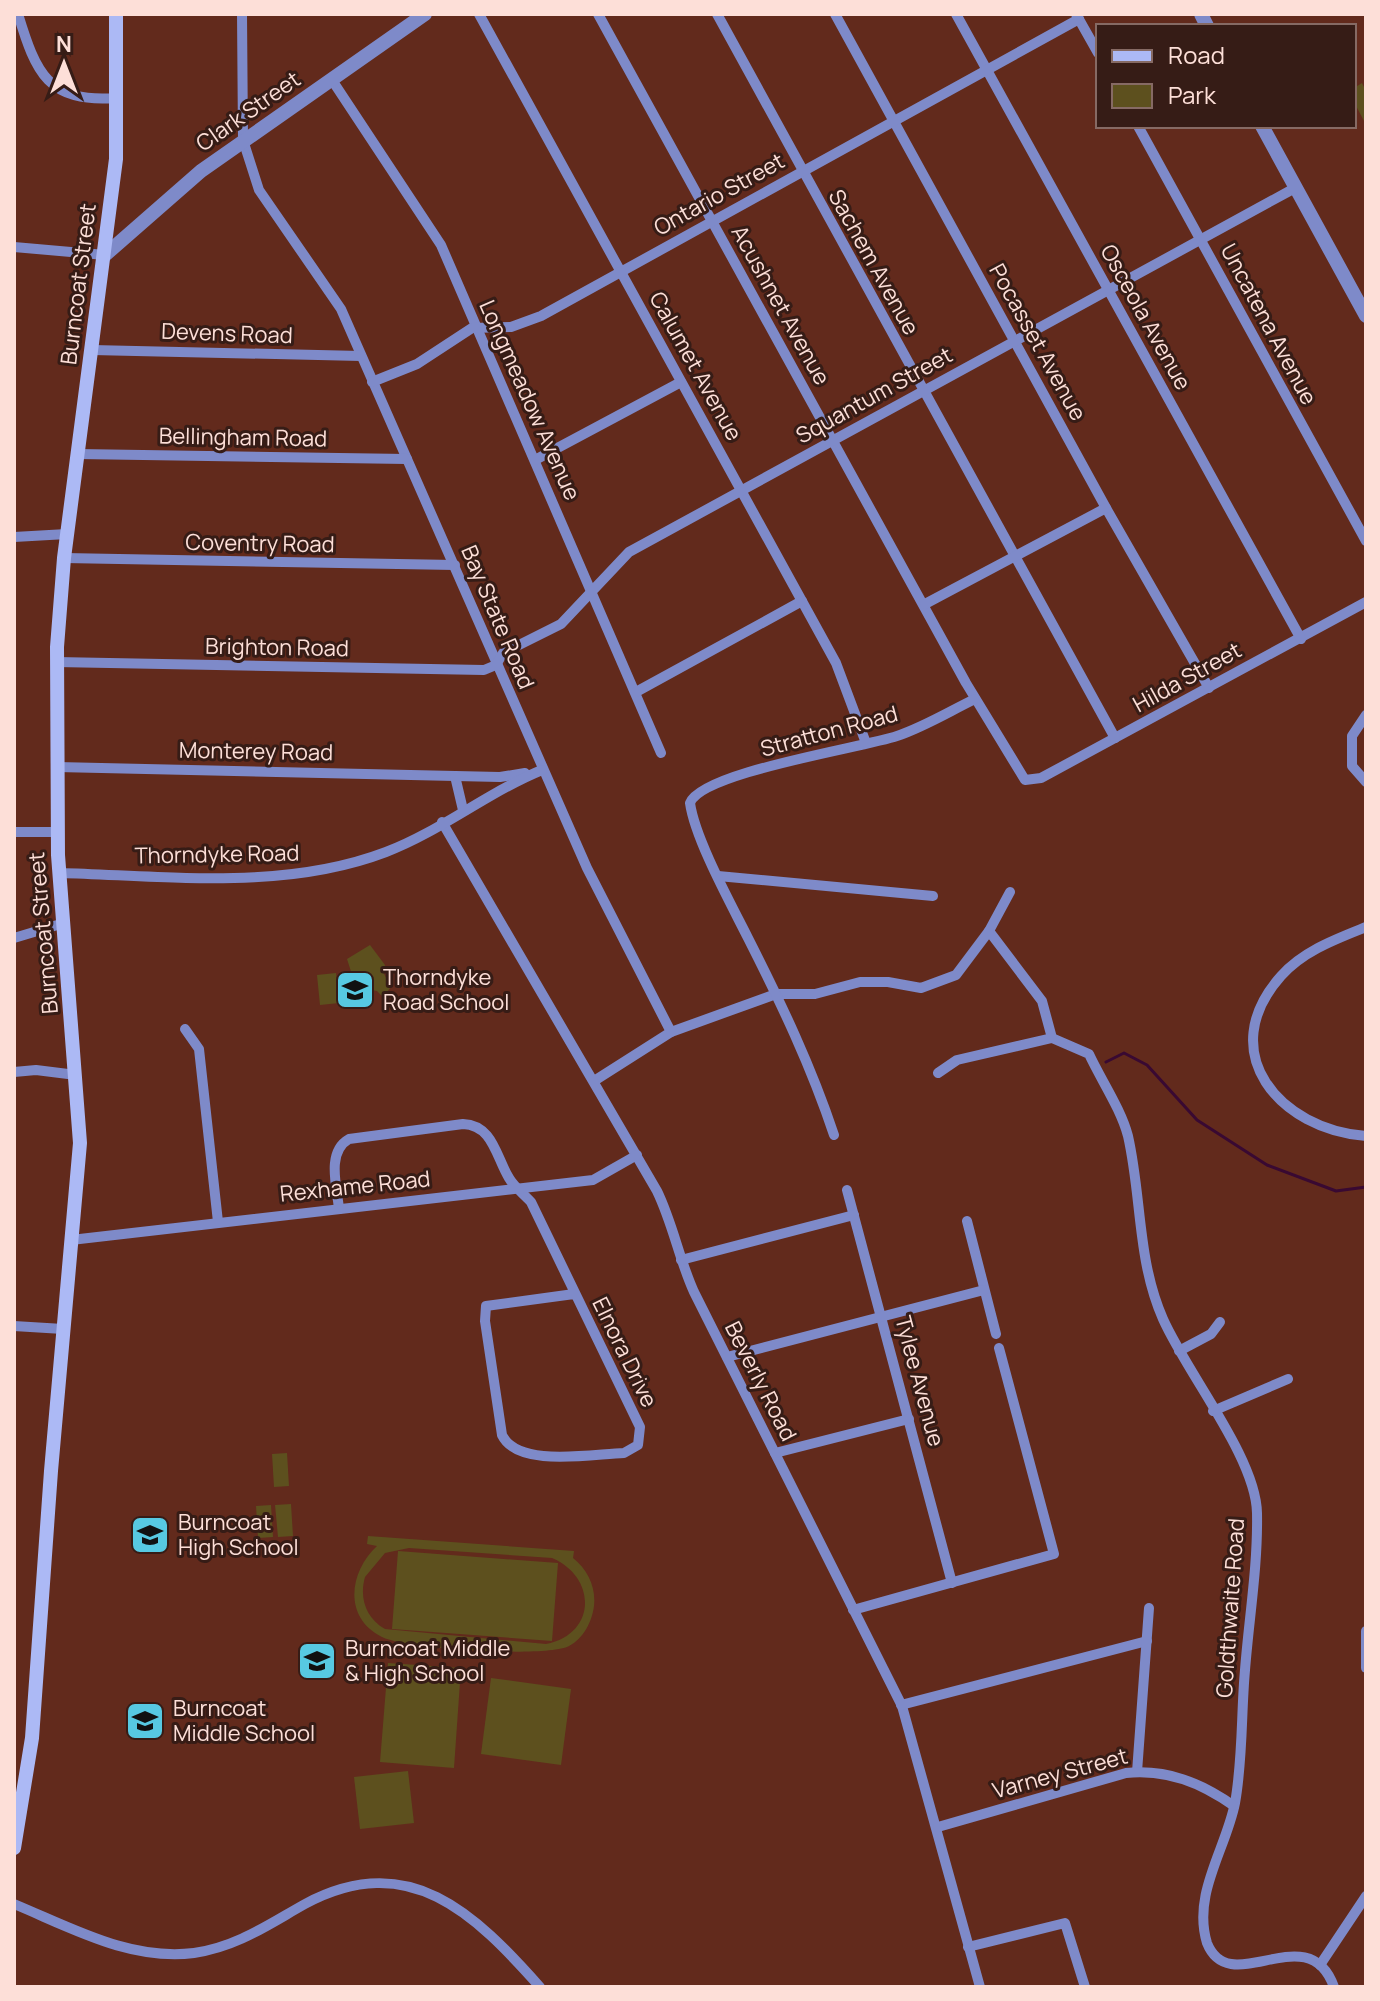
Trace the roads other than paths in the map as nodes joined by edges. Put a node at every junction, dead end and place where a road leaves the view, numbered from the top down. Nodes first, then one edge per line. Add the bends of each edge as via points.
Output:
1 (18, 14) edge
2 (116, 14) edge
3 (242, 14) edge
4 (425, 14) edge
5 (479, 14) edge
6 (598, 14) edge
7 (717, 14) edge
8 (835, 14) edge
9 (956, 14) edge
10 (1078, 16) edge
11 (1096, 49) edge
12 (987, 69) junction
13 (332, 80) junction
14 (116, 98) junction
15 (894, 123) junction
16 (1139, 128) edge
17 (1263, 128) edge
18 (243, 140) junction
19 (802, 172) junction
20 (1295, 188) junction
21 (711, 220) junction
22 (1201, 240) junction
23 (14, 247) edge
24 (105, 255) junction
25 (621, 272) junction
26 (1108, 289) junction
27 (1366, 316) edge
28 (476, 328) junction
29 (1016, 340) junction
30 (92, 350) junction
31 (361, 356) junction
32 (372, 382) junction
33 (681, 382) junction
34 (923, 391) junction
35 (833, 440) junction
36 (78, 454) junction
37 (407, 459) junction
38 (535, 460) junction
39 (741, 490) junction
40 (1106, 508) junction
41 (67, 534) junction
42 (14, 537) edge
43 (1366, 541) edge
44 (1015, 556) junction
45 (64, 558) junction
46 (455, 565) junction
47 (592, 594) junction
48 (802, 601) junction
49 (1366, 602) edge
50 (925, 604) junction
51 (1301, 639) junction
52 (56, 662) junction
53 (496, 665) junction
54 (1209, 688) junction
55 (636, 692) junction
56 (975, 699) junction
57 (1366, 715) edge
58 (1115, 738) junction
59 (866, 743) junction
60 (661, 753) dead end
61 (57, 767) junction
62 (542, 770) junction
63 (455, 776) junction
64 (1025, 781) joint
65 (1366, 782) edge
66 (463, 810) junction
67 (442, 822) junction
68 (14, 832) edge
69 (57, 832) junction
70 (60, 873) junction
71 (718, 876) junction
72 (1010, 892) dead end
73 (933, 896) dead end
74 (64, 923) junction
75 (1366, 927) edge
76 (989, 931) junction
77 (14, 938) edge
78 (776, 994) junction
79 (185, 1029) dead end
80 (671, 1032) junction
81 (1052, 1038) junction
82 (14, 1072) edge
83 (938, 1073) dead end
84 (76, 1075) junction
85 (594, 1081) junction
86 (834, 1135) dead end
87 (1366, 1136) edge
88 (637, 1155) junction
89 (520, 1190) junction
90 (847, 1190) dead end
91 (339, 1209) junction
92 (854, 1215) junction
93 (967, 1221) dead end
94 (218, 1222) junction
95 (71, 1240) junction
96 (681, 1260) junction
97 (984, 1290) junction
98 (574, 1294) junction
99 (882, 1317) junction
100 (1220, 1322) dead end
101 (14, 1326) edge
102 (63, 1329) junction
103 (996, 1334) dead end
104 (999, 1348) dead end
105 (1179, 1351) junction
106 (727, 1357) junction
107 (1288, 1379) dead end
108 (1213, 1411) junction
109 (909, 1419) junction
110 (775, 1453) junction
111 (952, 1583) junction
112 (1149, 1608) dead end
113 (853, 1610) junction
114 (1366, 1631) edge
115 (1147, 1641) junction
116 (1366, 1668) edge
117 (901, 1705) junction
118 (1137, 1772) junction
119 (1234, 1806) junction
120 (938, 1827) junction
121 (14, 1848) edge
122 (1366, 1896) edge
123 (14, 1904) edge
124 (968, 1947) junction
125 (1320, 1965) junction
126 (540, 1987) edge
127 (980, 1987) edge
128 (1085, 1987) edge
129 (1334, 1987) edge

1 - 14 street via 32,58 52,86 70,96
2 - 14 main road, Burncoat Street
3 - 18 street, Bay State Road
4 - 13 street, Clark Street
5 - 25 street, Calumet Avenue
6 - 21 street, Acushnet Avenue
7 - 19 street, Sachem Avenue
8 - 15 street, Pocasset Avenue
9 - 12 street, Osceola Avenue
10 - 11 street
10 - 12 street, Ontario Street
12 - 15 street, Ontario Street
12 - 26 street, Osceola Avenue
13 - 18 street, Clark Street
13 - 28 street, Longmeadow Avenue via 441,245
14 - 24 main road, Burncoat Street via 116,159
15 - 19 street, Ontario Street
15 - 29 street, Pocasset Avenue
16 - 22 street, Uncatena Avenue
17 - 20 street
18 - 24 street, Clark Street
18 - 31 street, Bay State Road via 259,190 333,296
19 - 21 street, Ontario Street
19 - 34 street, Sachem Avenue
20 - 22 street, Squantum Street
20 - 27 street
21 - 25 street, Ontario Street
21 - 35 street, Acushnet Avenue
22 - 26 street, Squantum Street
22 - 43 street, Uncatena Avenue
23 - 24 street
24 - 30 main road, Burncoat Street
25 - 28 street, Ontario Street via 531,320 511,327
25 - 33 street, Calumet Avenue
26 - 29 street, Squantum Street
26 - 51 street, Osceola Avenue
28 - 32 street, Ontario Street via 417,364
28 - 38 street, Longmeadow Avenue
29 - 34 street, Squantum Street
29 - 40 street, Pocasset Avenue
30 - 31 street, Devens Road
30 - 36 main road, Burncoat Street
31 - 32 street, Bay State Road
32 - 37 street, Bay State Road
33 - 38 street
33 - 39 street, Calumet Avenue
34 - 35 street, Squantum Street
34 - 44 street, Sachem Avenue
35 - 39 street, Squantum Street
35 - 50 street, Acushnet Avenue
36 - 37 street, Bellingham Road
36 - 41 main road, Burncoat Street
37 - 46 street, Bay State Road
38 - 47 street, Longmeadow Avenue
39 - 47 street, Squantum Street via 629,552
39 - 48 street, Calumet Avenue
40 - 44 street
40 - 54 street, Pocasset Avenue
41 - 42 street
41 - 45 main road, Burncoat Street
44 - 50 street
44 - 58 street, Sachem Avenue
45 - 46 street, Coventry Road
45 - 52 main road, Burncoat Street
46 - 53 street, Bay State Road
47 - 53 street, Squantum Street via 561,624 503,653
47 - 55 street, Longmeadow Avenue
48 - 55 street
48 - 59 street, Calumet Avenue via 841,675
49 - 51 street, Hilda Street
50 - 56 street, Acushnet Avenue
51 - 54 street, Hilda Street
52 - 53 street, Brighton Road via 484,670
52 - 61 main road, Burncoat Street
53 - 62 street, Bay State Road
54 - 58 street, Hilda Street
55 - 60 street, Longmeadow Avenue
56 - 59 street, Stratton Road via 904,733
56 - 64 street, Acushnet Avenue
57 - 65 street via 1352,736 1352,766
58 - 64 street, Hilda Street via 1041,778
59 - 71 street, Stratton Road via 698,791 692,798 692,816
61 - 63 street, Monterey Road
61 - 69 main road, Burncoat Street
62 - 63 street, Monterey Road via 500,777
62 - 66 street, Thorndyke Road
62 - 80 street, Bay State Road via 604,906
63 - 66 street
66 - 67 street, Thorndyke Road
67 - 70 street, Thorndyke Road via 400,846 320,872
67 - 85 street, Beverly Road
68 - 69 street
69 - 70 main road, Burncoat Street
70 - 74 main road, Burncoat Street
71 - 73 street
71 - 78 street
72 - 76 street
74 - 77 street
74 - 84 main road, Burncoat Street
75 - 87 street via 1309,952 1283,973 1263,1000 1254,1028 1259,1069 1280,1103 1326,1129
76 - 78 street via 956,975 921,988 860,982 815,994
76 - 81 street via 1042,1001
78 - 80 street
78 - 86 street via 809,1063
79 - 94 street via 199,1049
80 - 85 street
81 - 83 street via 957,1060
81 - 105 street, Goldthwaite Road via 1089,1054 1127,1134 1143,1258
82 - 84 street
84 - 95 main road, Burncoat Street via 80,1143
85 - 88 street, Beverly Road
88 - 89 street, Rexhame Road via 593,1180
88 - 96 street, Beverly Road via 669,1215
89 - 91 street, Rexhame Road
89 - 91 street, Elnora Drive via 510,1181 487,1133 463,1124 362,1135 341,1143 334,1160
89 - 98 street, Elnora Drive via 531,1202
90 - 92 street, Tylee Avenue
91 - 94 street, Rexhame Road
92 - 96 street
92 - 99 street, Tylee Avenue
93 - 97 street
94 - 95 street, Rexhame Road
95 - 102 main road, Burncoat Street
96 - 106 street, Beverly Road
97 - 99 street
97 - 103 street
98 - 98 street, Elnora Drive via 641,1436 638,1445 624,1453 523,1455 502,1435 484,1313 493,1303
99 - 106 street
99 - 109 street, Tylee Avenue
100 - 105 street via 1211,1334
101 - 102 street
102 - 121 main road, Burncoat Street via 32,1738
104 - 111 street via 1054,1554
105 - 108 street, Goldthwaite Road
106 - 110 street, Beverly Road
107 - 108 street
108 - 119 street, Goldthwaite Road via 1249,1473 1257,1512
109 - 110 street
109 - 111 street, Tylee Avenue
110 - 113 street, Beverly Road
111 - 113 street
112 - 115 street
113 - 117 street, Beverly Road
114 - 116 street
115 - 117 street
115 - 118 street
117 - 120 street, Beverly Road
118 - 119 street, Varney Street via 1184,1778
118 - 120 street, Varney Street
119 - 125 street, Goldthwaite Road via 1205,1896 1204,1928 1211,1951 1217,1962 1245,1972 1291,1958
120 - 124 street, Beverly Road
122 - 125 street
123 - 126 street via 126,1948 193,1953 245,1938 331,1893 403,1885 462,1909
124 - 127 street, Beverly Road
124 - 128 street via 1065,1923
125 - 129 street

